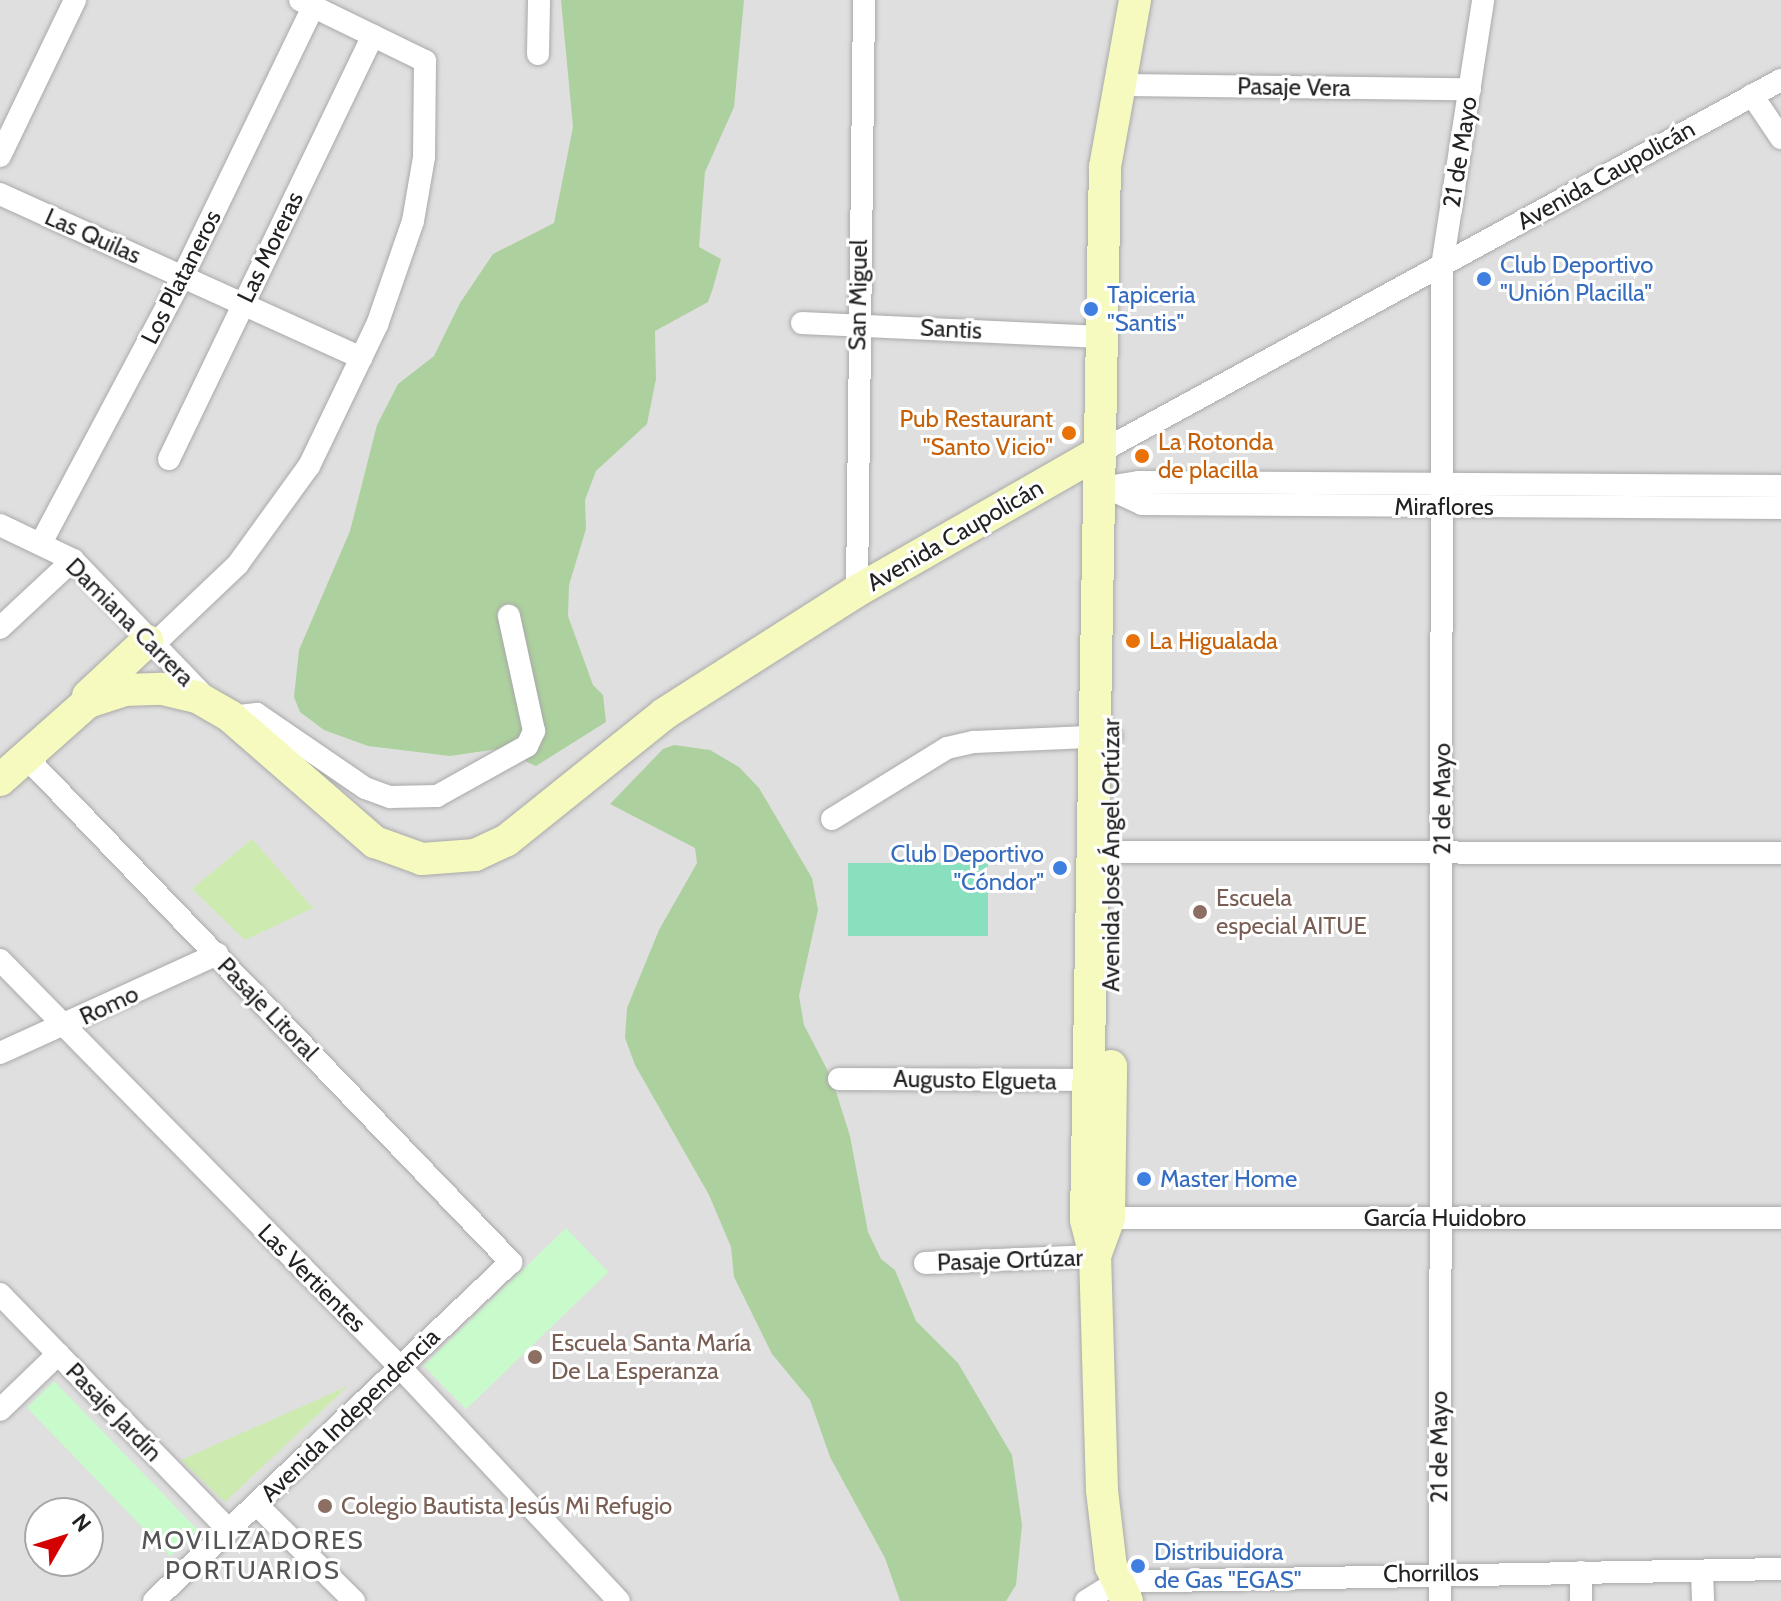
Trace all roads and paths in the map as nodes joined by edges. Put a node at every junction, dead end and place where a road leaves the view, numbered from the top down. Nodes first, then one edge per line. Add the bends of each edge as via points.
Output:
1 (75, 0) edge
2 (539, 0) edge
3 (864, 0) edge
4 (1135, 0) edge
5 (1483, 0) edge
6 (306, 3) edge
7 (373, 36) junction
8 (538, 54) dead end
9 (1781, 80) edge
10 (1118, 85) junction
11 (1470, 89) junction
12 (1752, 95) junction
13 (1781, 138) edge
14 (0, 156) edge
15 (0, 194) edge
16 (1442, 266) junction
17 (183, 276) junction
18 (242, 304) junction
19 (802, 323) dead end
20 (856, 324) junction
21 (1101, 337) junction
22 (361, 358) junction
23 (1100, 452) junction
24 (169, 459) dead end
25 (1442, 481) junction
26 (1781, 486) edge
27 (1102, 489) junction
28 (1442, 508) junction
29 (1781, 508) edge
30 (0, 525) edge
31 (41, 543) junction
32 (73, 560) junction
33 (857, 591) junction
34 (509, 616) dead end
35 (0, 628) edge
36 (150, 644) junction
37 (222, 711) junction
38 (71, 712) junction
39 (1102, 736) junction
40 (25, 756) junction
41 (0, 780) edge
42 (832, 819) dead end
43 (1103, 852) junction
44 (1781, 853) edge
45 (1442, 854) junction
46 (217, 954) junction
47 (0, 960) edge
48 (63, 1027) junction
49 (0, 1053) edge
50 (839, 1079) dead end
51 (1100, 1080) junction
52 (1109, 1218) junction
53 (1440, 1218) junction
54 (1781, 1218) edge
55 (1095, 1256) junction
56 (511, 1262) joint
57 (925, 1263) dead end
58 (0, 1294) edge
59 (58, 1354) junction
60 (400, 1367) junction
61 (0, 1410) edge
62 (256, 1504) junction
63 (229, 1530) junction
64 (1781, 1569) edge
65 (1702, 1571) junction
66 (1439, 1572) junction
67 (1581, 1572) junction
68 (1121, 1591) edge
69 (154, 1601) edge
70 (354, 1601) edge
71 (619, 1601) edge
72 (1086, 1601) edge
73 (1440, 1601) edge
74 (1581, 1601) edge
75 (1703, 1601) edge

1 - 14 street
2 - 8 street
3 - 20 street, San Miguel
4 - 10 main road, Avenida José Ángel Ortúzar
5 - 11 street, 21 de Mayo
6 - 7 street
6 - 17 street, Los Plataneros
7 - 18 street, Las Moreras
7 - 22 street via 425,61 425,147 413,221 392,291
9 - 12 street, Avenida Caupolicán
10 - 11 street, Pasaje Vera
10 - 21 main road, Avenida José Ángel Ortúzar via 1105,167
11 - 16 street, 21 de Mayo
12 - 13 street
12 - 16 street, Avenida Caupolicán
15 - 17 street, Las Quilas
16 - 23 street, Avenida Caupolicán
16 - 25 street, 21 de Mayo
17 - 18 street, Las Quilas
17 - 31 street, Los Plataneros
18 - 22 street, Las Quilas
18 - 24 street, Las Moreras
19 - 20 street, Santis
20 - 21 street, Santis
20 - 33 street, San Miguel
21 - 23 main road, Avenida José Ángel Ortúzar
22 - 36 street via 328,431 287,500 238,564
23 - 27 main road, Avenida José Ángel Ortúzar
23 - 33 main road, Avenida Caupolicán
25 - 26 street, Miraflores
25 - 27 street, Miraflores via 1139,482
25 - 28 street, 21 de Mayo
27 - 28 street, Miraflores via 1142,504
27 - 39 main road, Avenida José Ángel Ortúzar
28 - 29 street, Miraflores
28 - 45 street, 21 de Mayo
30 - 31 street, Damiana Carrera
31 - 32 street, Damiana Carrera
32 - 35 street
32 - 36 street, Damiana Carrera
33 - 37 main road, Avenida Caupolicán via 664,714 507,840 475,855 439,860 406,856 361,833
34 - 37 street via 534,731 527,746 437,796 390,797 365,788 257,714
36 - 37 street, Damiana Carrera
36 - 38 main road
37 - 38 main road via 181,692 143,688 105,695
38 - 40 main road
39 - 42 street via 947,748
39 - 43 main road, Avenida José Ángel Ortúzar
40 - 41 main road
40 - 46 street, Pasaje Litoral
43 - 45 street
43 - 51 main road, Avenida José Ángel Ortúzar
44 - 45 street
45 - 53 street, 21 de Mayo
46 - 48 street, Romo
46 - 56 street, Pasaje Litoral
47 - 48 street, Las Vertientes
48 - 49 street, Romo
48 - 60 street, Las Vertientes
50 - 51 street, Augusto Elgueta
51 - 52 main road, Avenida José Ángel Ortúzar
51 - 55 main road, Avenida José Ángel Ortúzar via 1086,1220
52 - 53 street, García Huidobro
52 - 55 main road, Avenida José Ángel Ortúzar
53 - 54 street, García Huidobro
53 - 66 street, 21 de Mayo
55 - 57 street, Pasaje Ortúzar
55 - 68 main road, Avenida José Ángel Ortúzar via 1102,1490
56 - 60 street, Avenida Independencia
58 - 59 street, Pasaje Jardín
59 - 61 street
59 - 63 street, Pasaje Jardín
60 - 62 street, Avenida Independencia
60 - 71 street, Las Vertientes
62 - 63 street, Avenida Independencia
62 - 70 street
63 - 69 street, Avenida Independencia
64 - 65 street, Chorrillos
65 - 67 street, Chorrillos
65 - 75 street
66 - 67 street, Chorrillos
66 - 68 street, Chorrillos
66 - 73 street, 21 de Mayo
67 - 74 street
68 - 72 street

